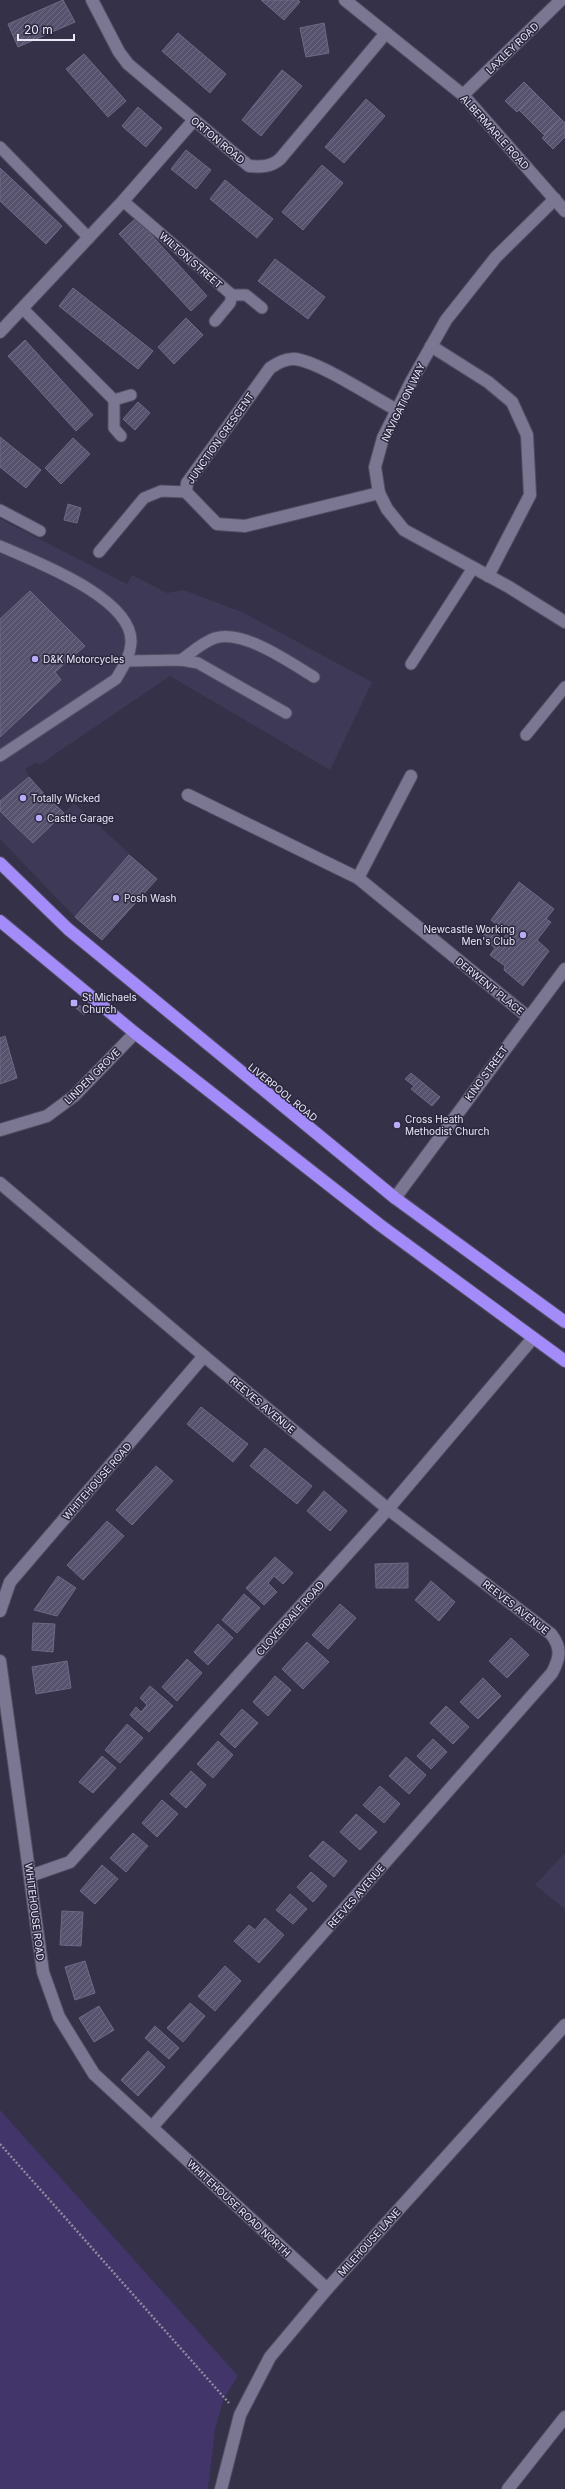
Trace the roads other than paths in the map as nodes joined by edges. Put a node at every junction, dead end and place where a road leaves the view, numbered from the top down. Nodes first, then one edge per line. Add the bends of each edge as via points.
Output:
1 (92, 0) edge
2 (345, 0) edge
3 (561, 0) edge
4 (386, 33) junction
5 (463, 95) junction
6 (194, 120) junction
7 (0, 147) edge
8 (555, 199) junction
9 (123, 201) junction
10 (565, 211) edge
11 (89, 238) junction
12 (232, 295) junction
13 (262, 308) dead end
14 (23, 309) junction
15 (215, 321) dead end
16 (0, 332) edge
17 (431, 346) junction
18 (131, 395) dead end
19 (114, 400) junction
20 (397, 410) junction
21 (121, 436) dead end
22 (186, 492) junction
23 (379, 493) junction
24 (0, 510) edge
25 (40, 531) dead end
26 (0, 546) edge
27 (99, 552) dead end
28 (473, 568) junction
29 (488, 576) junction
30 (565, 622) edge
31 (181, 660) junction
32 (128, 661) junction
33 (411, 664) dead end
34 (314, 677) dead end
35 (565, 686) edge
36 (286, 713) dead end
37 (526, 735) dead end
38 (0, 756) edge
39 (411, 776) dead end
40 (188, 795) dead end
41 (0, 863) edge
42 (358, 878) junction
43 (0, 921) edge
44 (565, 969) edge
45 (528, 1017) junction
46 (135, 1032) junction
47 (0, 1130) edge
48 (0, 1183) edge
49 (395, 1198) junction
50 (562, 1319) edge
51 (533, 1338) junction
52 (204, 1356) junction
53 (565, 1360) edge
54 (388, 1509) junction
55 (0, 1611) edge
56 (561, 1641) edge
57 (0, 1661) edge
58 (30, 1876) junction
59 (565, 2025) edge
60 (152, 2127) junction
61 (327, 2289) junction
62 (564, 2419) edge
63 (221, 2489) edge
64 (508, 2489) edge

1 - 6 street, ORTON ROAD via 128,64
2 - 4 street, ALBERMARLE ROAD
3 - 5 street, LAXLEY ROAD
4 - 5 street, ALBERMARLE ROAD
4 - 6 street, ORTON ROAD via 274,164 249,166
5 - 8 street, ALBERMARLE ROAD
6 - 9 street
7 - 11 lane
8 - 10 street, ALBERMARLE ROAD
8 - 17 street, NAVIGATION WAY via 496,257 446,320
9 - 11 street
9 - 12 lane, WILTON STREET
11 - 14 street
12 - 13 lane, WILTON STREET via 246,295
12 - 15 lane via 230,303
14 - 16 street
14 - 19 lane
17 - 20 street, NAVIGATION WAY
17 - 29 street via 488,382 512,402 527,435 530,495
18 - 19 lane
19 - 21 lane via 114,428
20 - 22 street, JUNCTION CRESCENT via 311,363 294,359 281,361 270,368 187,483
20 - 23 street, NAVIGATION WAY via 383,438 375,467
22 - 23 street, JUNCTION CRESCENT via 217,524 239,526
22 - 27 lane via 161,490 144,498
23 - 28 street, NAVIGATION WAY via 387,509 404,530
24 - 25 lane
26 - 32 lane via 98,595 117,610 128,626 131,642
28 - 29 street, NAVIGATION WAY
28 - 33 lane
29 - 30 street, NAVIGATION WAY
31 - 32 lane
31 - 34 lane via 215,638 238,637
31 - 36 lane via 198,663
32 - 38 lane via 116,679
35 - 37 lane
39 - 42 street
40 - 42 street, DERWENT PLACE
41 - 49 highway, LIVERPOOL ROAD via 68,929
42 - 45 street, DERWENT PLACE
43 - 46 highway
44 - 45 street, KING STREET
45 - 49 street, KING STREET
46 - 47 street, LINDEN GROVE via 74,1096 47,1116
46 - 51 highway via 380,1225
48 - 52 street, REEVES AVENUE
49 - 50 highway, LIVERPOOL ROAD
51 - 53 highway
51 - 54 street, CLOVERDALE ROAD
52 - 54 street, REEVES AVENUE
52 - 55 street, WHITEHOUSE ROAD via 10,1582
54 - 56 street, REEVES AVENUE
54 - 58 street, CLOVERDALE ROAD via 70,1862
56 - 60 street, REEVES AVENUE via 560,1654 552,1672
57 - 58 street, WHITEHOUSE ROAD
58 - 60 street, WHITEHOUSE ROAD via 43,1972 59,2017 94,2074
59 - 61 street, MILEHOUSE LANE
60 - 61 street, WHITEHOUSE ROAD NORTH
61 - 63 street, MILEHOUSE LANE via 270,2357 240,2415
62 - 64 street

